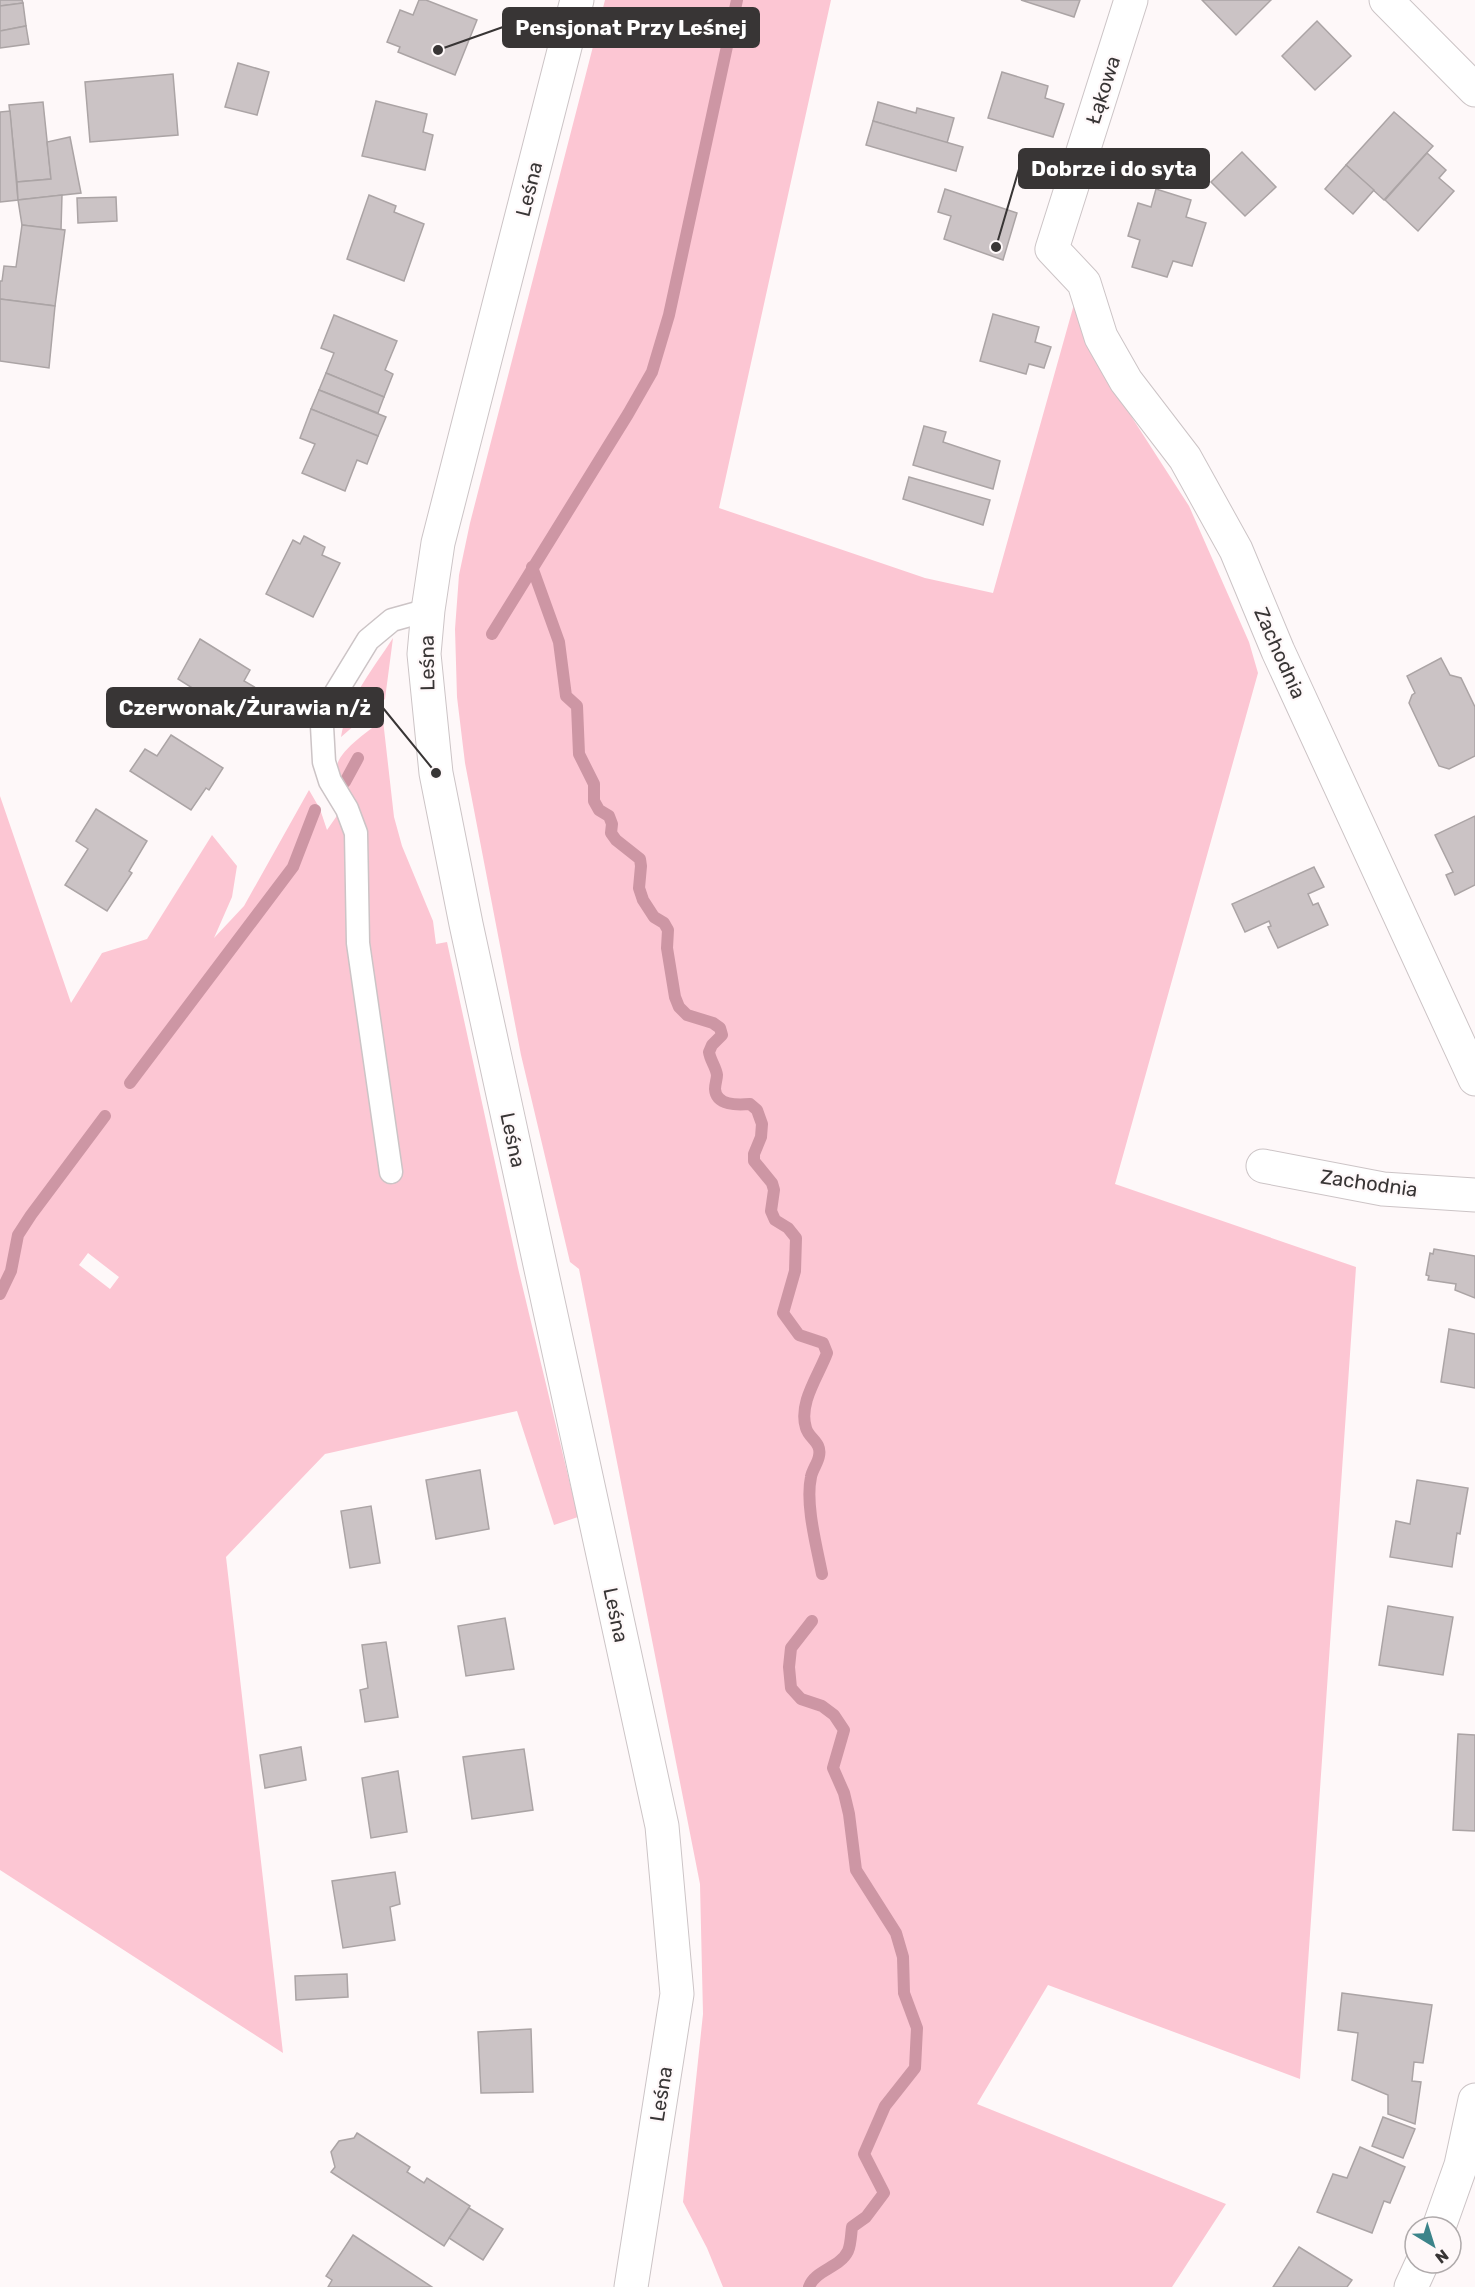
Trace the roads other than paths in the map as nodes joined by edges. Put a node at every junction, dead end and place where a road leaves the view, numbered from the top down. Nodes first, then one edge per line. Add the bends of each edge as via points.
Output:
1 (577, 0) edge
2 (1131, 0) edge
3 (1386, 0) edge
4 (1475, 90) edge
5 (1052, 249) joint
6 (428, 610) junction
7 (1475, 1079) edge
8 (1263, 1166) dead end
9 (391, 1172) dead end
10 (1475, 1195) edge
11 (1475, 2100) edge
12 (1443, 2215) edge
13 (631, 2287) edge

1 - 6 street, Leśna via 438,543
2 - 5 street, Łąkowa
3 - 4 street
5 - 7 street, Zachodnia via 1084,283 1101,338 1126,381 1185,458 1236,550 1278,651
6 - 9 lane via 392,620 368,640 335,694 322,726 324,762 330,781 356,833 358,943
6 - 13 street, Leśna via 424,654 436,773 662,1826 677,1994
8 - 10 street, Zachodnia via 1383,1189
11 - 12 street via 1461,2165

